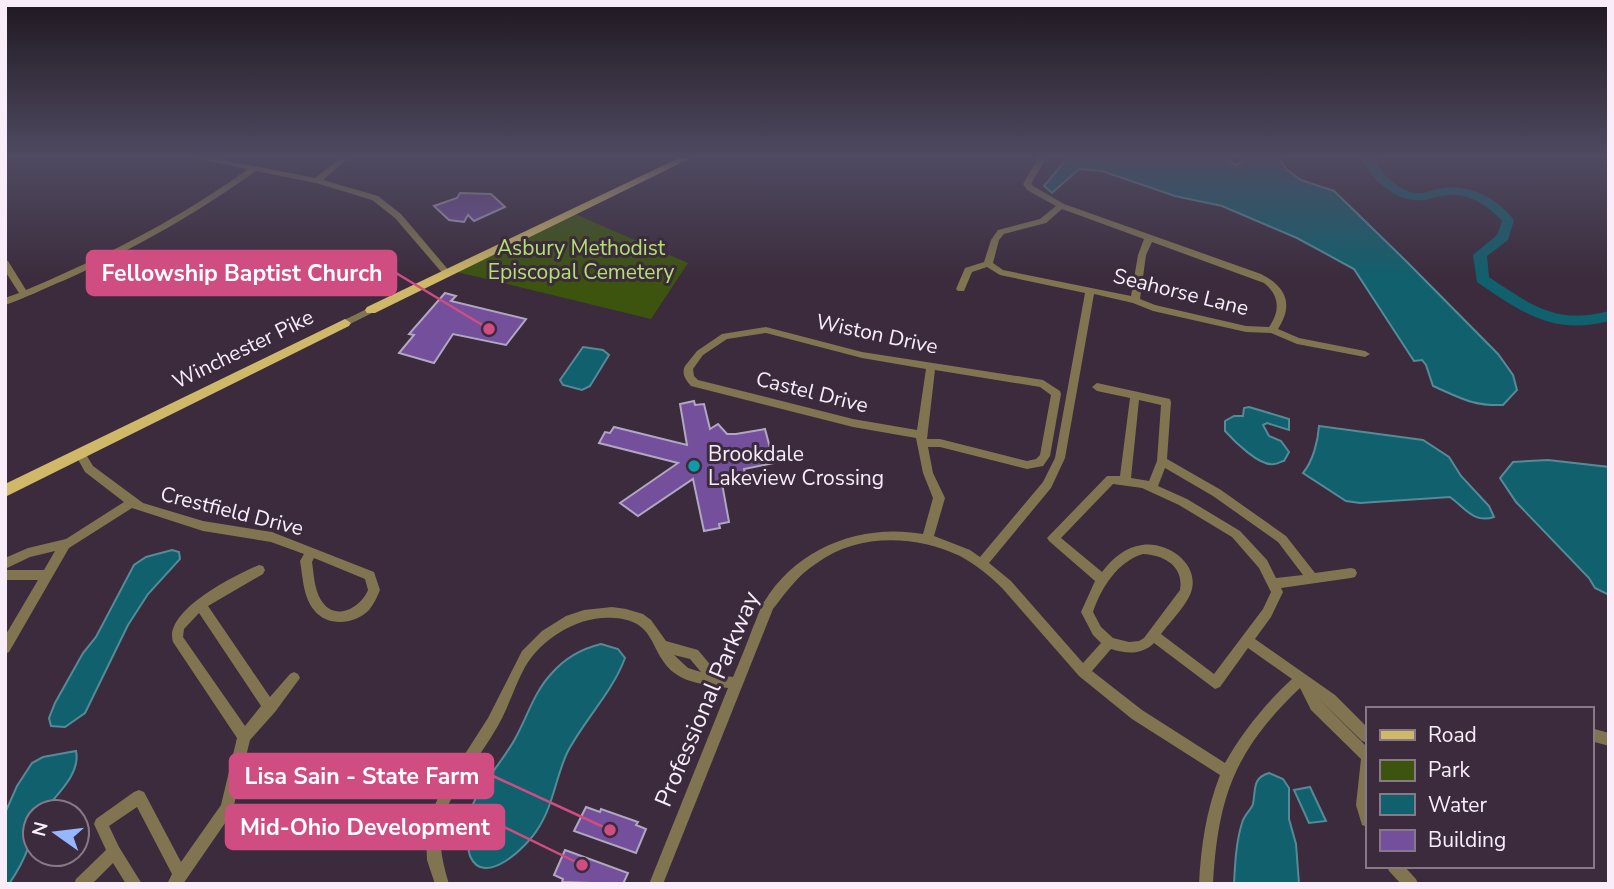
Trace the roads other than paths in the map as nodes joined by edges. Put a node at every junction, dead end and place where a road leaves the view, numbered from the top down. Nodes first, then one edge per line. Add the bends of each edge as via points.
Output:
1 (213, 197) edge
2 (373, 197) edge
3 (603, 197) edge
4 (1048, 197) edge
5 (1061, 206) junction
6 (1149, 238) junction
7 (5, 263) edge
8 (988, 264) junction
9 (447, 272) junction
10 (961, 289) dead end
11 (1090, 290) junction
12 (24, 294) junction
13 (1135, 300) junction
14 (5, 302) edge
15 (371, 310) joint
16 (345, 323) joint
17 (1272, 330) junction
18 (1365, 354) dead end
19 (930, 366) junction
20 (695, 383) joint
21 (1097, 387) dead end
22 (1135, 395) junction
23 (1052, 424) joint
24 (922, 439) junction
25 (80, 454) junction
26 (1162, 461) junction
27 (1125, 481) junction
28 (1152, 488) junction
29 (5, 491) edge
30 (131, 503) junction
31 (927, 539) junction
32 (64, 546) junction
33 (312, 552) junction
34 (5, 564) edge
35 (982, 564) junction
36 (259, 570) dead end
37 (1351, 573) dead end
38 (5, 575) edge
39 (45, 575) junction
40 (1312, 578) junction
41 (1103, 580) junction
42 (1273, 584) junction
43 (201, 605) junction
44 (1153, 635) junction
45 (1247, 640) junction
46 (1109, 643) junction
47 (662, 646) junction
48 (5, 648) edge
49 (1083, 672) junction
50 (294, 678) dead end
51 (714, 678) junction
52 (1302, 678) junction
53 (736, 684) junction
54 (270, 708) junction
55 (1366, 735) edge
56 (244, 737) junction
57 (1366, 757) edge
58 (1366, 770) edge
59 (1227, 772) junction
60 (1366, 816) edge
61 (114, 852) junction
62 (1396, 868) edge
63 (177, 879) edge
64 (81, 884) edge
65 (135, 884) edge
66 (442, 884) edge
67 (656, 884) edge
68 (1206, 884) edge
69 (1411, 884) edge

1 - 12 street via 151,237
2 - 9 street via 398,216
3 - 9 main road, Winchester Pike
4 - 5 street
5 - 6 street
5 - 8 street via 1043,221 1002,232
6 - 13 street
6 - 17 street via 1273,284 1282,298 1282,312
7 - 12 street
8 - 10 street via 968,270
8 - 11 street, Seahorse Lane via 1000,272
9 - 15 main road, Winchester Pike
11 - 13 street, Seahorse Lane
11 - 35 street via 1060,458 1047,485
12 - 14 street
13 - 17 street, Seahorse Lane via 1227,325
15 - 16 street, Winchester Pike
16 - 25 main road, Winchester Pike
17 - 18 street, Seahorse Lane via 1297,341
19 - 20 street, Wiston Drive via 760,330 732,333 709,346 688,369
19 - 23 street, Wiston Drive via 1047,386 1056,394
19 - 24 street
20 - 24 street, Castel Drive
21 - 22 street
22 - 26 street via 1166,402
22 - 27 street
23 - 24 street, Castel Drive via 1045,456 1035,465
24 - 31 street via 928,473 939,498
25 - 29 main road, Winchester Pike
25 - 30 street, Crestfield Drive via 89,469
26 - 28 street
26 - 40 street via 1282,539
27 - 28 street
27 - 41 street via 1111,479 1054,538
28 - 42 street via 1236,534 1263,564
30 - 32 street
30 - 33 street, Crestfield Drive via 179,520 248,531
31 - 35 street, Professional Parkway
31 - 53 street, Professional Parkway via 876,536 846,541 802,564 775,594
32 - 34 street via 28,553
32 - 39 street
33 - 33 street, Crestfield Drive via 306,561 318,606 337,617 366,607 373,590 370,576
35 - 49 street, Professional Parkway
36 - 43 street
37 - 40 street
38 - 39 street
39 - 48 street
40 - 42 street
41 - 44 street via 1123,559 1146,549 1180,563 1189,584 1186,592
41 - 46 street via 1087,612
42 - 45 street via 1277,592 1272,603
43 - 54 street
43 - 56 street via 180,622 177,638
44 - 45 street via 1215,683
44 - 46 street via 1141,647
45 - 52 street
46 - 49 street
47 - 51 street via 694,654
47 - 51 street via 668,659 685,672
47 - 66 street via 643,620 616,612 578,617 534,645 519,665 487,734 443,798 433,838 434,862
49 - 59 street, Professional Parkway via 1154,726
50 - 54 street
51 - 53 street
52 - 55 street
52 - 57 street via 1316,706
52 - 59 street via 1246,736
53 - 67 street, Professional Parkway
54 - 56 street
56 - 63 street via 227,808
58 - 60 street
59 - 68 street via 1212,828
61 - 63 street via 101,824 139,797
61 - 64 street
61 - 65 street
62 - 69 street

